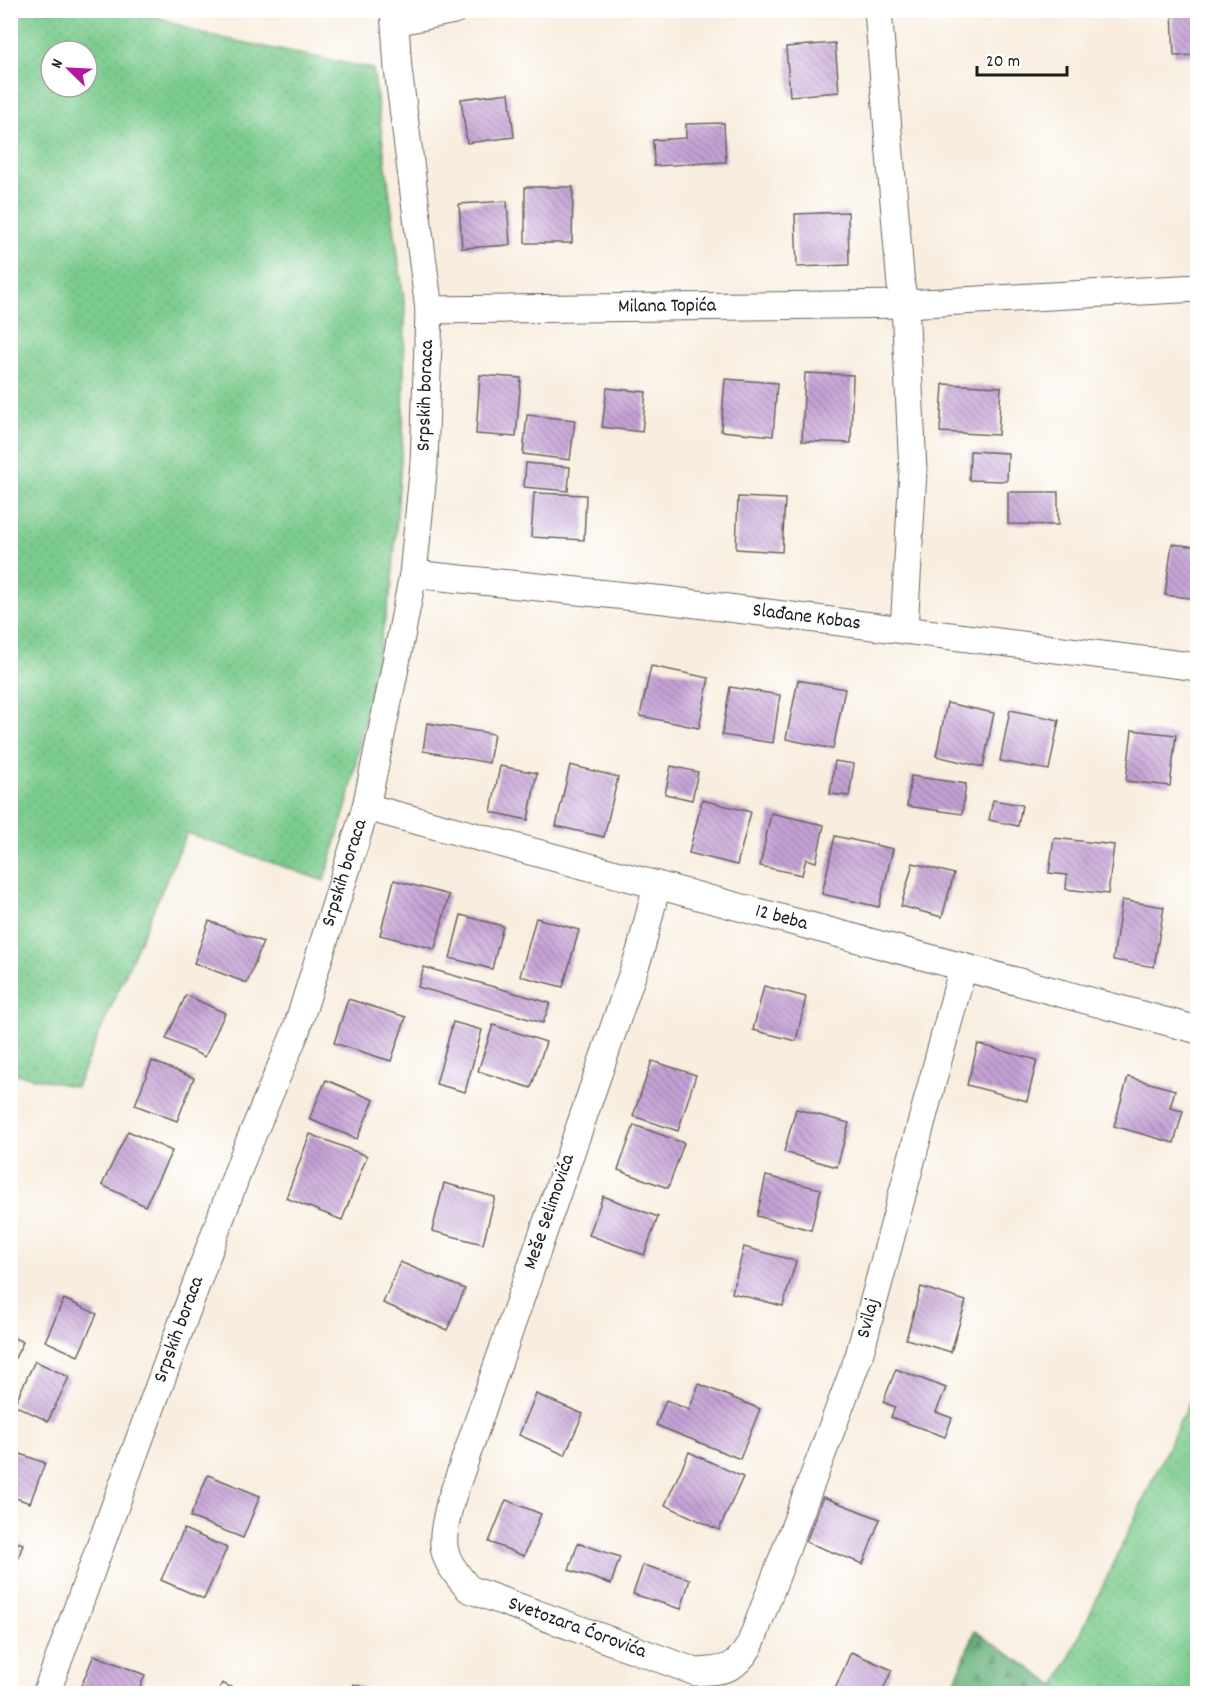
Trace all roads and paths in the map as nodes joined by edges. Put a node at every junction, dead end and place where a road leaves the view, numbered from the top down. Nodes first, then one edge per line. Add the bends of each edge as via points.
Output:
1 (454, 10) edge
2 (878, 10) edge
3 (395, 16) edge
4 (1197, 288) edge
5 (905, 304) junction
6 (429, 310) junction
7 (413, 574) junction
8 (904, 630) junction
9 (1197, 667) edge
10 (366, 807) junction
11 (657, 885) junction
12 (963, 967) junction
13 (1197, 1030) edge
14 (442, 1538) joint
15 (741, 1660) joint
16 (46, 1694) edge

1 - 3 street
2 - 5 street
3 - 6 street, Srpskih boraca via 398,69
4 - 5 street, Milana Topića
5 - 6 street, Milana Topića
5 - 8 street via 913,471
6 - 7 street, Srpskih boraca via 424,464
7 - 8 street, Slađane Kobas
7 - 10 street, Srpskih boraca
8 - 9 street, Slađane Kobas
10 - 11 street, 12 beba
10 - 16 street, Srpskih boraca via 296,1031 243,1157
11 - 12 street, 12 beba
11 - 14 street, Meše Selimovića via 640,952 450,1503
12 - 13 street, 12 beba
12 - 15 street, Svilaj via 859,1356
14 - 15 street, Svetozara Ćorovića via 449,1566 469,1589 696,1672 725,1670

